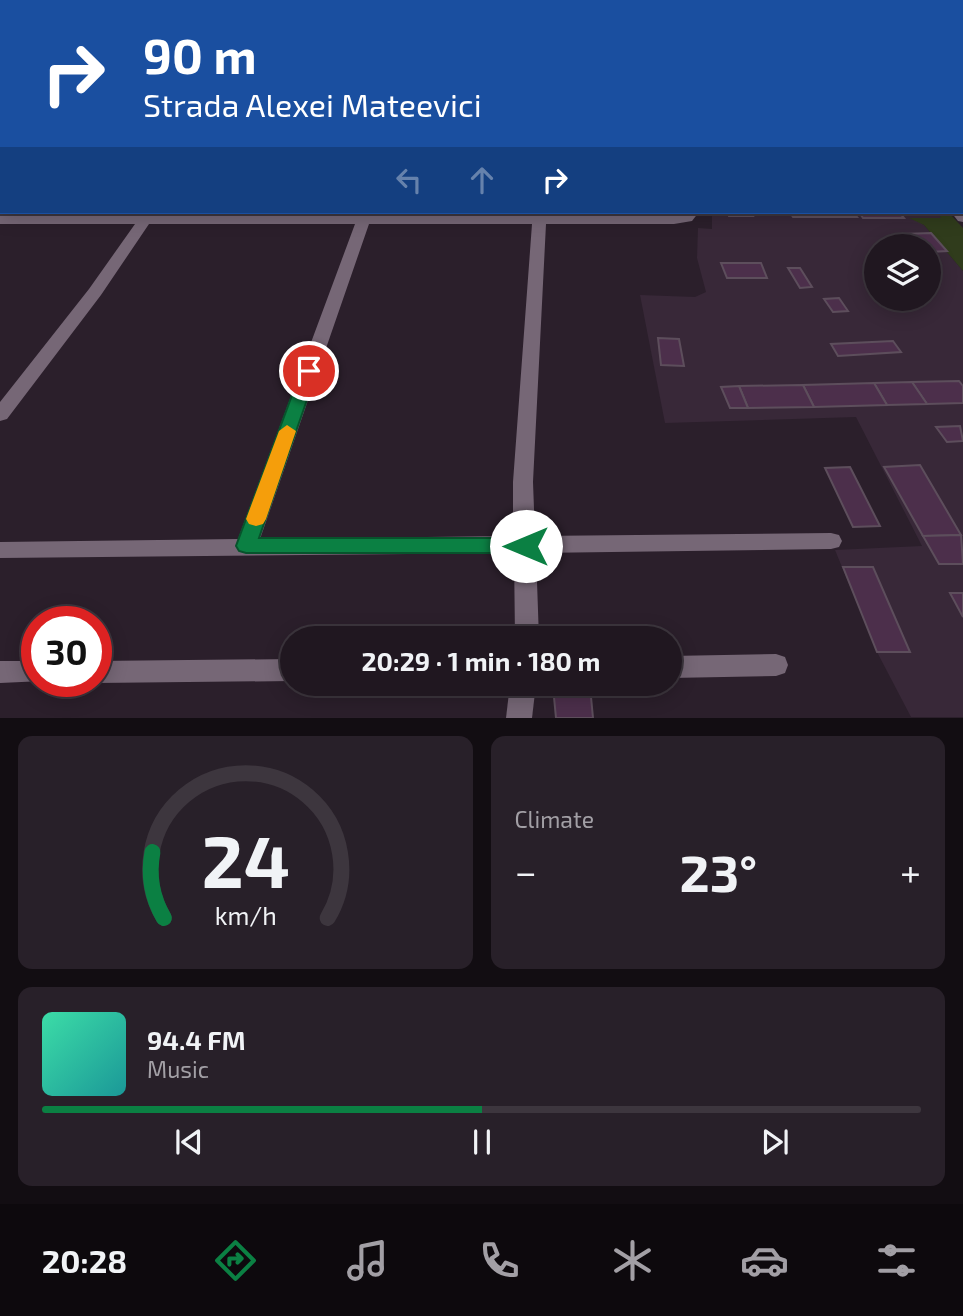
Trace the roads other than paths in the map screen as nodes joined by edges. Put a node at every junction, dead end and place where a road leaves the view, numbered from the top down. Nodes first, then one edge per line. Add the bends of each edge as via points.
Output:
1 (691, 214) edge
2 (148, 216) edge
3 (365, 216) edge
4 (540, 216) edge
5 (0, 220) edge
6 (0, 415) edge
7 (831, 541) dead end
8 (246, 546) junction
9 (526, 546) junction
10 (0, 550) edge
11 (527, 626) edge
12 (776, 665) dead end
13 (682, 667) edge
14 (280, 670) edge
15 (0, 671) edge
16 (21, 672) edge
17 (112, 672) edge
18 (522, 696) edge
19 (519, 718) edge

1 - 4 street via 674,220
2 - 3 street
2 - 5 street
2 - 6 street
3 - 4 street
3 - 8 street
4 - 9 street via 523,482
7 - 9 street
8 - 9 street
8 - 10 street
9 - 11 street
12 - 13 street
14 - 17 street
15 - 16 street
18 - 19 street

